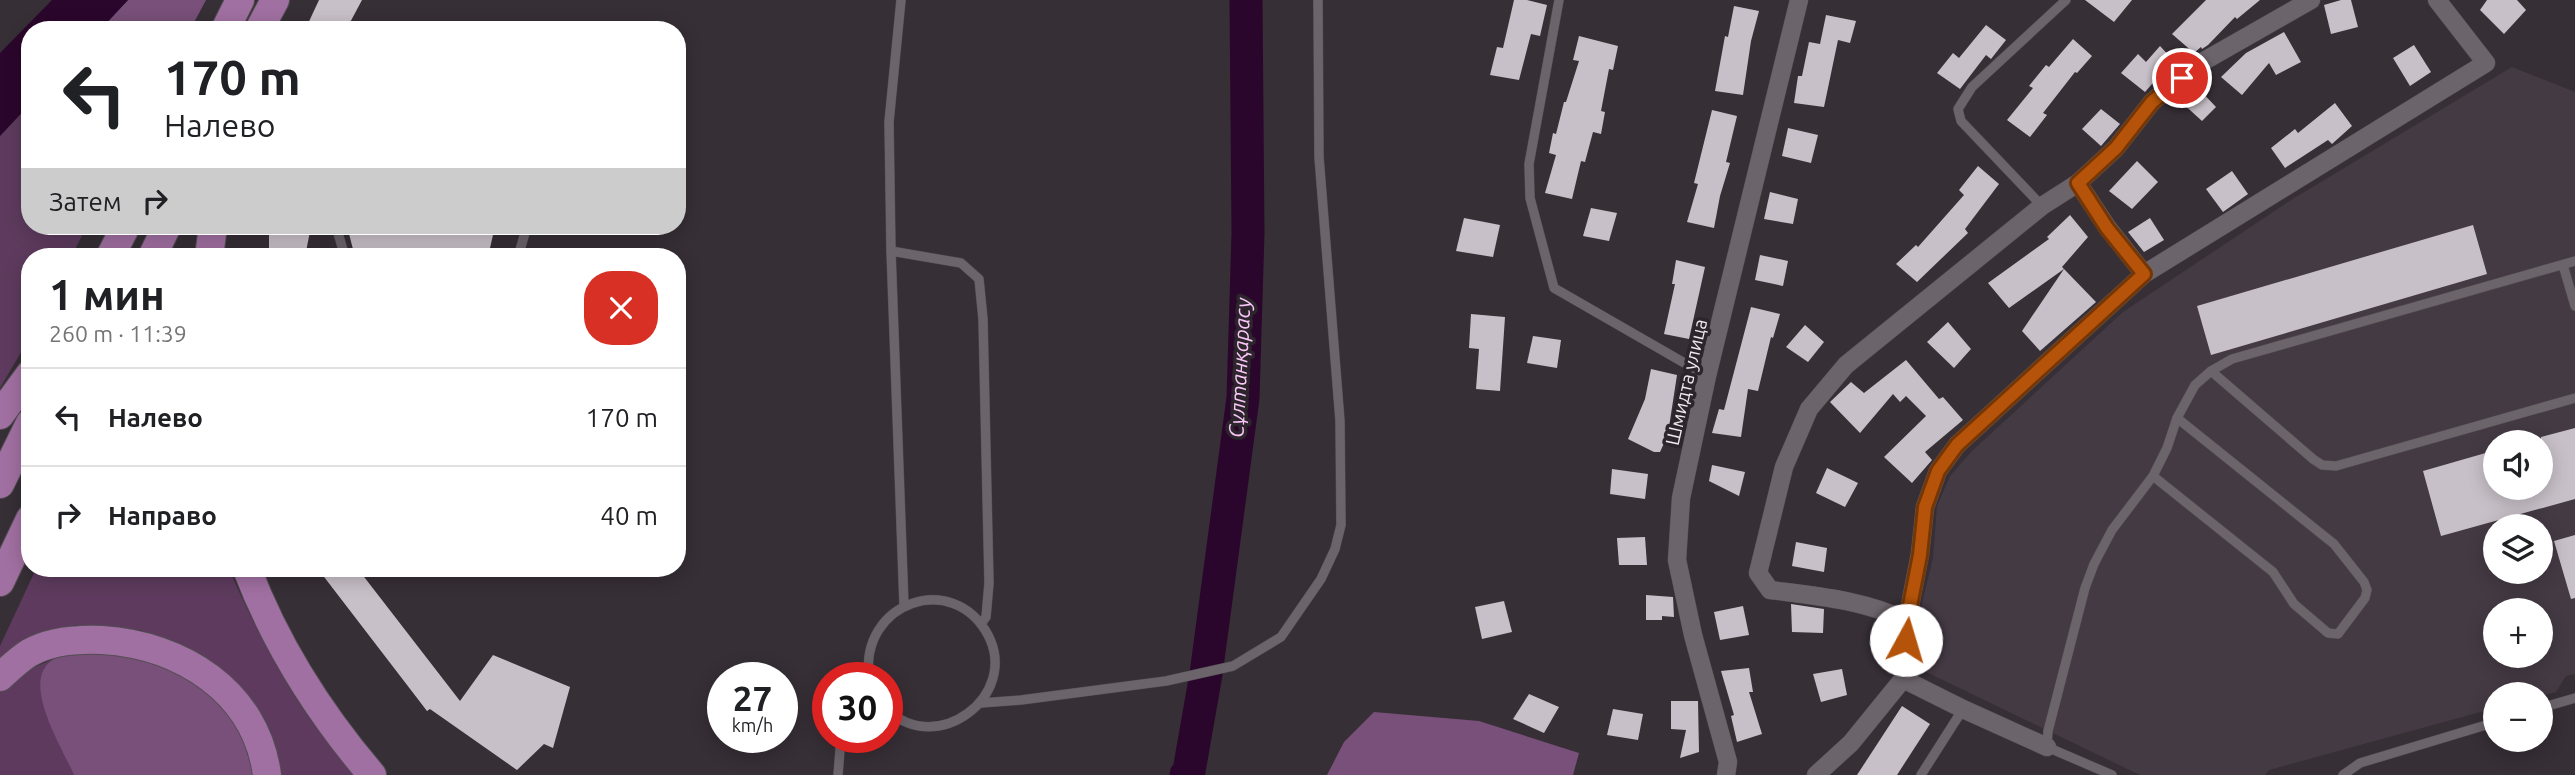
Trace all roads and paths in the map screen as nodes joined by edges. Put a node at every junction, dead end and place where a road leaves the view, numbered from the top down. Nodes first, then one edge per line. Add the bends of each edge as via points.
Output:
1 (240, 0) edge
2 (275, 0) edge
3 (901, 0) edge
4 (1318, 0) edge
5 (1559, 0) edge
6 (1799, 0) edge
7 (2066, 0) edge
8 (2311, 0) edge
9 (2441, 2) edge
10 (230, 21) edge
11 (264, 21) edge
12 (2078, 183) junction
13 (2042, 206) junction
14 (891, 251) junction
15 (2575, 261) edge
16 (2563, 265) junction
17 (2144, 274) junction
18 (2575, 306) edge
19 (2211, 371) junction
20 (1707, 376) junction
21 (21, 386) edge
22 (2575, 398) edge
23 (0, 415) edge
24 (2177, 418) junction
25 (21, 441) edge
26 (2153, 475) junction
27 (0, 484) edge
28 (21, 538) edge
29 (251, 577) edge
30 (0, 582) edge
31 (904, 606) junction
32 (1907, 621) junction
33 (981, 624) junction
34 (868, 662) edge
35 (0, 677) edge
36 (1903, 679) junction
37 (2575, 698) edge
38 (981, 703) junction
39 (2553, 704) edge
40 (1963, 709) junction
41 (903, 720) edge
42 (2483, 726) edge
43 (2047, 747) junction
44 (840, 753) edge
45 (267, 775) edge
46 (372, 775) edge
47 (838, 775) edge
48 (1726, 775) edge
49 (1816, 775) edge
50 (1921, 775) edge
51 (2112, 775) edge
52 (2343, 775) edge

1 - 10 main road
2 - 11 main road
3 - 14 lane via 889,122
4 - 38 lane via 1319,157 1340,421 1340,525 1335,550 1281,638 1233,666 1166,681
5 - 20 lane via 1529,164 1530,198 1554,288
6 - 20 street, Шмидта улица
7 - 13 lane via 1972,87 1958,109 1961,121
8 - 12 street via 2197,65 2152,102 2116,148
9 - 17 street via 2486,63
12 - 13 street
12 - 17 street
13 - 32 street via 1846,365 1809,409 1784,467 1758,573 1770,590 1838,600
14 - 31 lane
14 - 33 lane via 961,263 979,279 989,583 986,617
15 - 16 lane
16 - 18 lane
16 - 19 lane via 2232,359
17 - 32 street via 1957,445 1938,471 1925,507
19 - 22 lane via 2322,465 2336,466
19 - 24 lane via 2195,385
20 - 48 street, Шмидта улица via 1681,498 1678,561 1728,762
21 - 23 main road
24 - 26 lane
24 - 26 lane via 2334,544 2364,582 2365,598 2338,634 2328,634 2294,604 2273,572
25 - 27 main road
26 - 43 lane via 2112,530 2094,564
28 - 30 main road
29 - 46 main road via 295,670
31 - 33 lane via 946,602
31 - 34 lane via 881,624
32 - 36 street
33 - 38 lane via 995,663
35 - 45 main road via 31,652 65,641 114,641 167,652 206,673 224,690 250,724
36 - 40 street
36 - 49 street via 1851,743
37 - 39 lane
38 - 41 lane via 959,720 932,727
40 - 43 street
40 - 50 lane
42 - 52 lane via 2360,763
43 - 51 lane
44 - 47 lane

